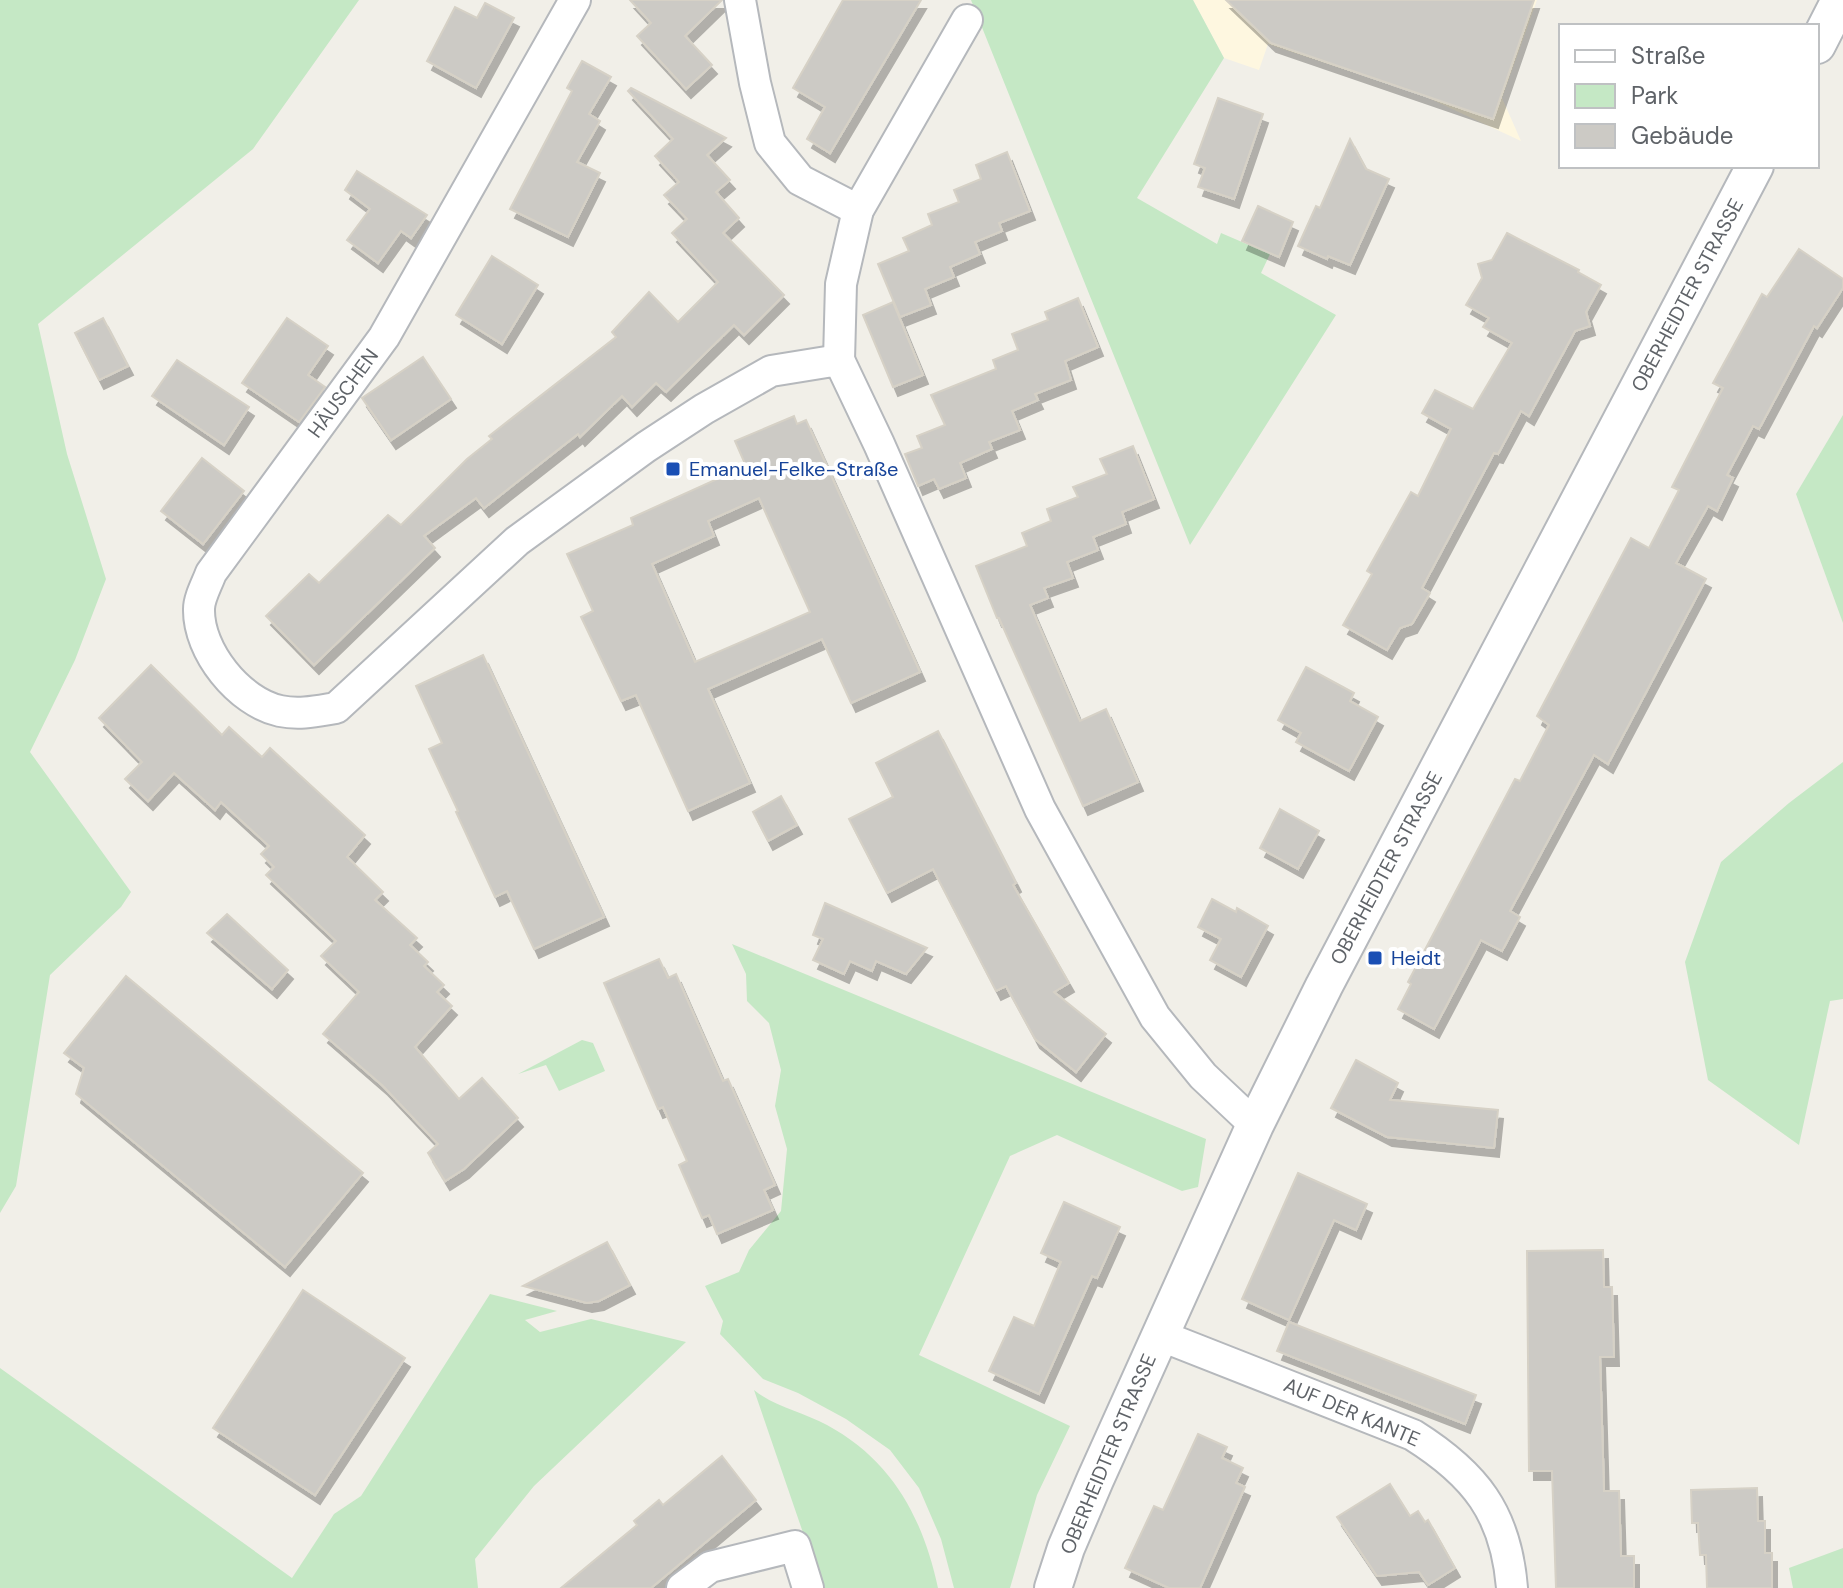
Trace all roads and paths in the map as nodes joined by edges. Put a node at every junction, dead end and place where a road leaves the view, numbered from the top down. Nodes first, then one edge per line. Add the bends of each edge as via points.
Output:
1 (575, 0) edge
2 (740, 0) edge
3 (1840, 0) edge
4 (967, 20) dead end
5 (1819, 41) edge
6 (1754, 168) edge
7 (858, 210) junction
8 (839, 360) junction
9 (1255, 1125) junction
10 (1159, 1335) junction
11 (682, 1588) edge
12 (808, 1588) edge
13 (1053, 1588) edge
14 (1512, 1588) edge

1 - 8 street, HÄUSCHEN via 384,337 211,573 198,606 202,631 233,683 277,710 303,714 336,708 517,541 646,447 771,371
2 - 7 street via 770,143 800,180
3 - 5 street
4 - 7 street
6 - 9 street, OBERHEIDTER STRASSE
7 - 8 street via 841,284
8 - 9 street via 1040,809 1155,1017 1203,1076
9 - 10 street, OBERHEIDTER STRASSE
10 - 13 street, OBERHEIDTER STRASSE
10 - 14 street, AUF DER KANTE via 1413,1435 1440,1452 1476,1486 1496,1518 1508,1552
11 - 12 street via 710,1567 795,1546

